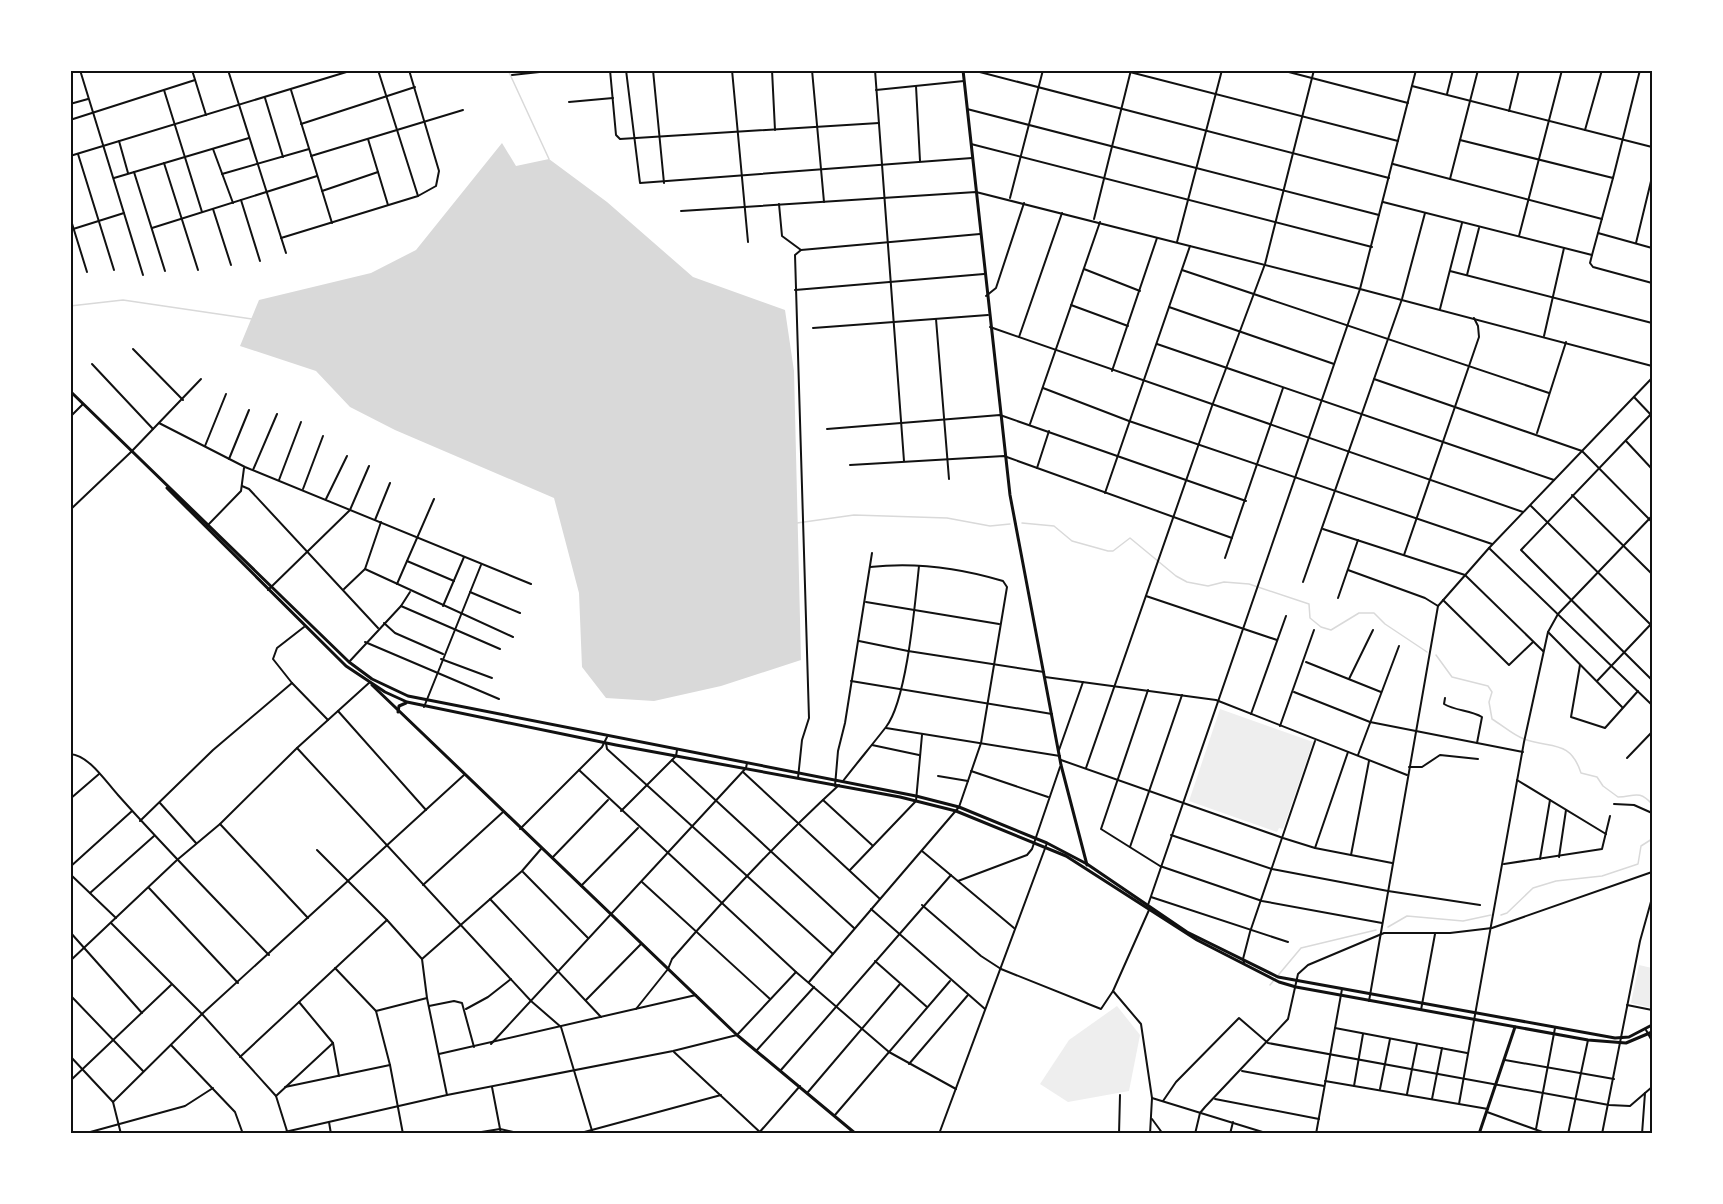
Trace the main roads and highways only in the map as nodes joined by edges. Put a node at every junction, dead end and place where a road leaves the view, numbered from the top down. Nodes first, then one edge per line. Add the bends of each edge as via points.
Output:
1 (963, 70) edge
2 (70, 391) edge
3 (162, 482) junction
4 (270, 589) junction
5 (371, 681) junction
6 (407, 702) junction
7 (399, 712) junction
8 (837, 784) junction
9 (1046, 845) junction
10 (1087, 864) junction
11 (1088, 869) junction
12 (1148, 908) junction
13 (1274, 977) junction
14 (1517, 1022) junction
15 (1653, 1025) edge
16 (1515, 1027) junction
17 (1584, 1034) junction
18 (1651, 1034) edge
19 (1585, 1040) junction
20 (856, 1134) edge
21 (1479, 1134) edge

1 - 10 main road via 1004,456 1061,765
2 - 3 main road
3 - 4 main road
3 - 4 main road
4 - 5 main road
4 - 5 main road via 346,666
5 - 6 main road
5 - 7 main road
5 - 8 main road via 425,702 799,773
6 - 7 main road via 402,703
6 - 8 main road via 745,770
7 - 20 main road via 737,1035
8 - 9 main road via 958,809
9 - 10 main road
9 - 11 main road
10 - 11 main road
10 - 12 main road
11 - 12 main road
12 - 13 main road
13 - 14 main road
13 - 16 main road via 1296,987
14 - 16 main road
14 - 17 main road
15 - 17 main road via 1620,1038
16 - 19 main road
16 - 21 main road
17 - 19 main road
18 - 19 main road via 1619,1044

